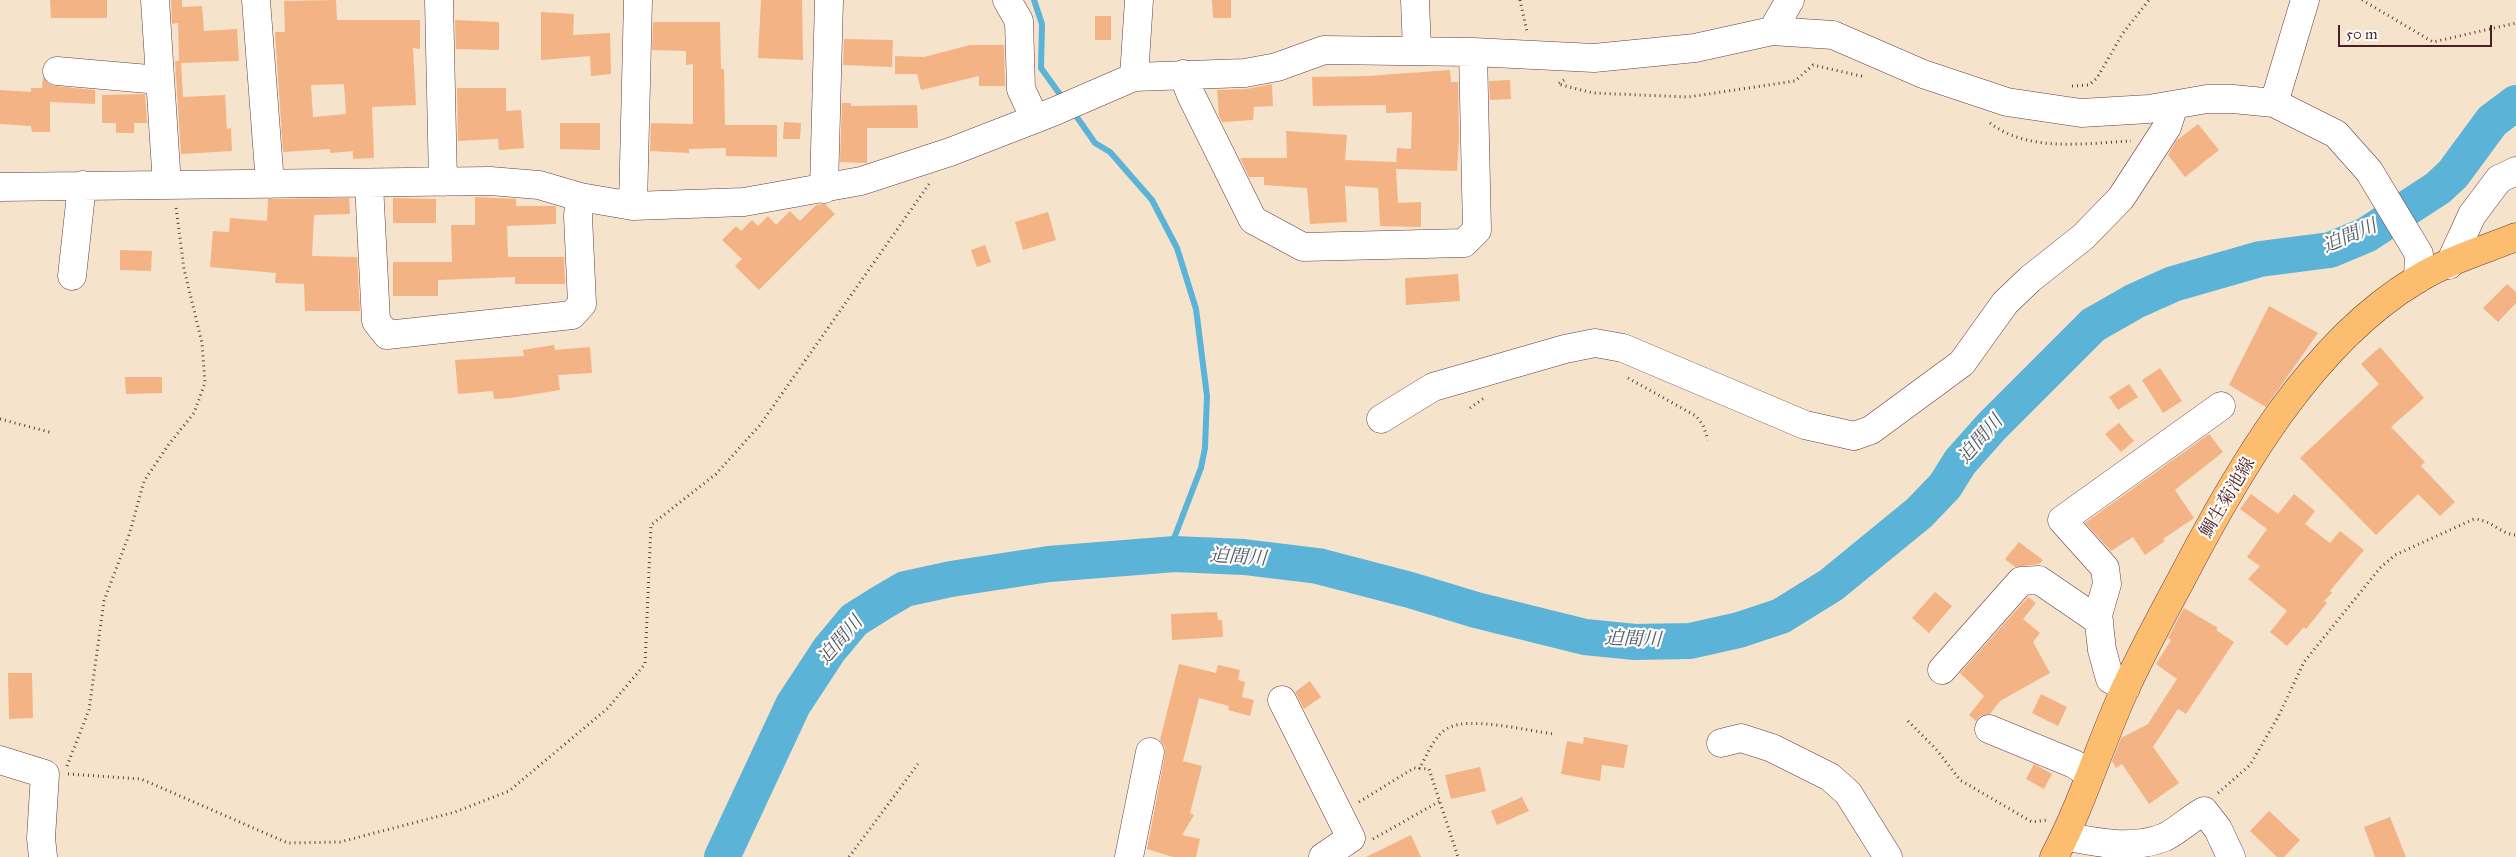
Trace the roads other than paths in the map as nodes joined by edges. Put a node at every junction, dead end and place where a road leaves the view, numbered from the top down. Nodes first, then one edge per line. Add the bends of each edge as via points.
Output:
1 (155, 0) edge
2 (256, 0) edge
3 (439, 0) edge
4 (638, 0) edge
5 (830, 0) edge
6 (1007, 0) edge
7 (1139, 0) edge
8 (1415, 0) edge
9 (1790, 0) edge
10 (2305, 0) edge
11 (1772, 31) junction
12 (1416, 51) junction
13 (1474, 52) junction
14 (57, 71) dead end
15 (1183, 74) junction
16 (1134, 77) junction
17 (160, 80) junction
18 (2274, 103) junction
19 (2174, 105) junction
20 (1035, 119) junction
21 (2516, 170) edge
22 (443, 182) junction
23 (168, 184) junction
24 (270, 184) junction
25 (369, 184) junction
26 (82, 185) junction
27 (0, 187) edge
28 (824, 189) junction
29 (580, 198) junction
30 (633, 206) junction
31 (2516, 237) edge
32 (2449, 265) junction
33 (2418, 266) junction
34 (72, 276) dead end
35 (2221, 406) dead end
36 (1382, 419) dead end
37 (2099, 621) junction
38 (1942, 670) dead end
39 (2126, 688) junction
40 (1282, 700) dead end
41 (1989, 729) dead end
42 (1721, 743) dead end
43 (1150, 752) dead end
44 (0, 760) edge
45 (2089, 774) junction
46 (2065, 836) edge
47 (43, 857) edge
48 (1129, 857) edge
49 (1323, 857) edge
50 (1888, 857) edge
51 (2231, 857) edge

1 - 17 street
2 - 24 street
3 - 22 street
4 - 30 street
5 - 28 street
6 - 20 street via 1019,21 1021,89
7 - 16 street
8 - 12 street
9 - 11 street
10 - 18 street
11 - 13 street via 1695,48 1594,58
11 - 19 street via 1832,35 1923,74 2007,102 2081,113
12 - 13 street
12 - 15 street via 1324,50 1277,67 1245,73
13 - 15 street via 1477,230 1464,243 1303,247 1253,220
14 - 17 street
15 - 16 street
16 - 20 street
17 - 23 street
18 - 19 street via 2207,99
18 - 33 street via 2336,134 2369,172
19 - 36 street via 2167,127 2121,198 2083,237 2005,303 1962,362 1871,430 1854,436 1805,424 1623,348 1595,343 1433,387
20 - 28 street via 950,152
21 - 32 street via 2499,179 2472,215
22 - 25 street
22 - 29 street via 539,185
23 - 24 street
23 - 26 street
24 - 25 street
25 - 29 street via 376,321 387,335 572,315 582,304
26 - 27 street
26 - 34 street
28 - 30 street via 744,202
29 - 30 street
31 - 32 main road, 鯛生菊池線
32 - 33 main road, 鯛生菊池線
33 - 39 main road, 鯛生菊池線 via 2305,379 2222,500
35 - 37 street via 2062,520 2105,568 2107,584
37 - 38 street via 2040,580 2021,581
37 - 39 street via 2110,679
39 - 45 main road, 鯛生菊池線
40 - 49 street via 1351,838
41 - 45 street via 2074,764
42 - 50 street via 1741,738 1772,748 1830,777 1848,793
43 - 48 street
44 - 47 street via 45,774
45 - 46 main road, 鯛生菊池線
46 - 51 street via 2133,844 2166,837 2204,811 2218,829

